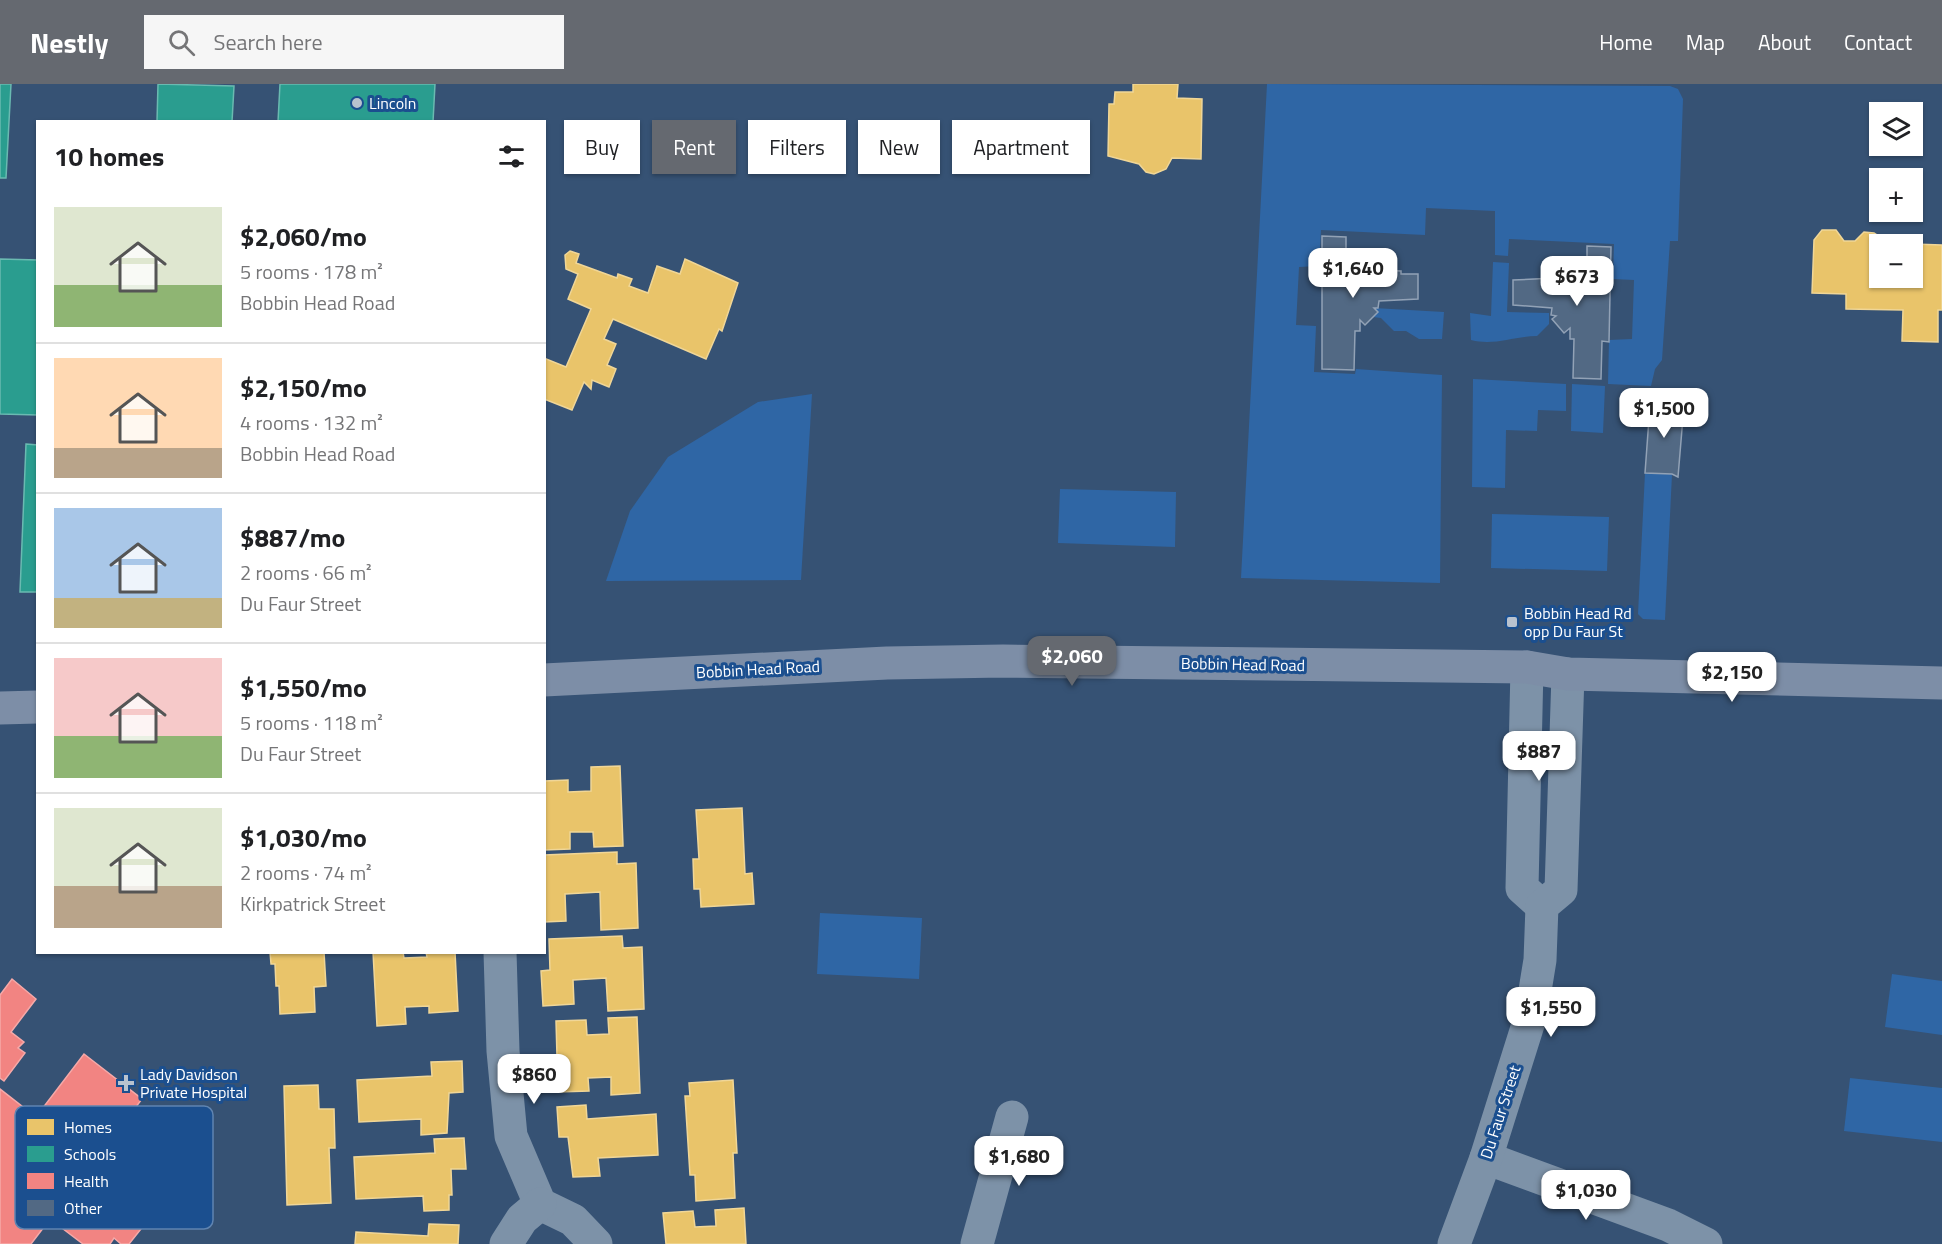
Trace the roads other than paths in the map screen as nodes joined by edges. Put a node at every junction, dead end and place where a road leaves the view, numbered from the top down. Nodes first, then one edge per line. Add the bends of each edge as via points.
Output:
1 (1527, 667) junction
2 (1568, 674) junction
3 (546, 680) edge
4 (1942, 683) edge
5 (36, 707) edge
6 (0, 708) edge
7 (1542, 906) junction
8 (500, 954) edge
9 (1012, 1117) dead end
10 (1486, 1158) junction
11 (540, 1204) junction
12 (506, 1244) edge
13 (596, 1244) edge
14 (976, 1244) edge
15 (1454, 1244) edge
16 (1706, 1244) edge

1 - 2 main road, Bobbin Head Road
1 - 3 main road, Bobbin Head Road via 1004,661 875,663
1 - 7 street via 1522,888
2 - 4 main road, Bobbin Head Road
2 - 7 street via 1561,890
5 - 6 main road
7 - 10 street, Du Faur Street via 1540,960 1531,1015
8 - 11 street via 511,1136
9 - 14 street
10 - 15 street, Du Faur Street
10 - 16 street via 1668,1224
11 - 12 street via 522,1219
11 - 13 street via 573,1220

